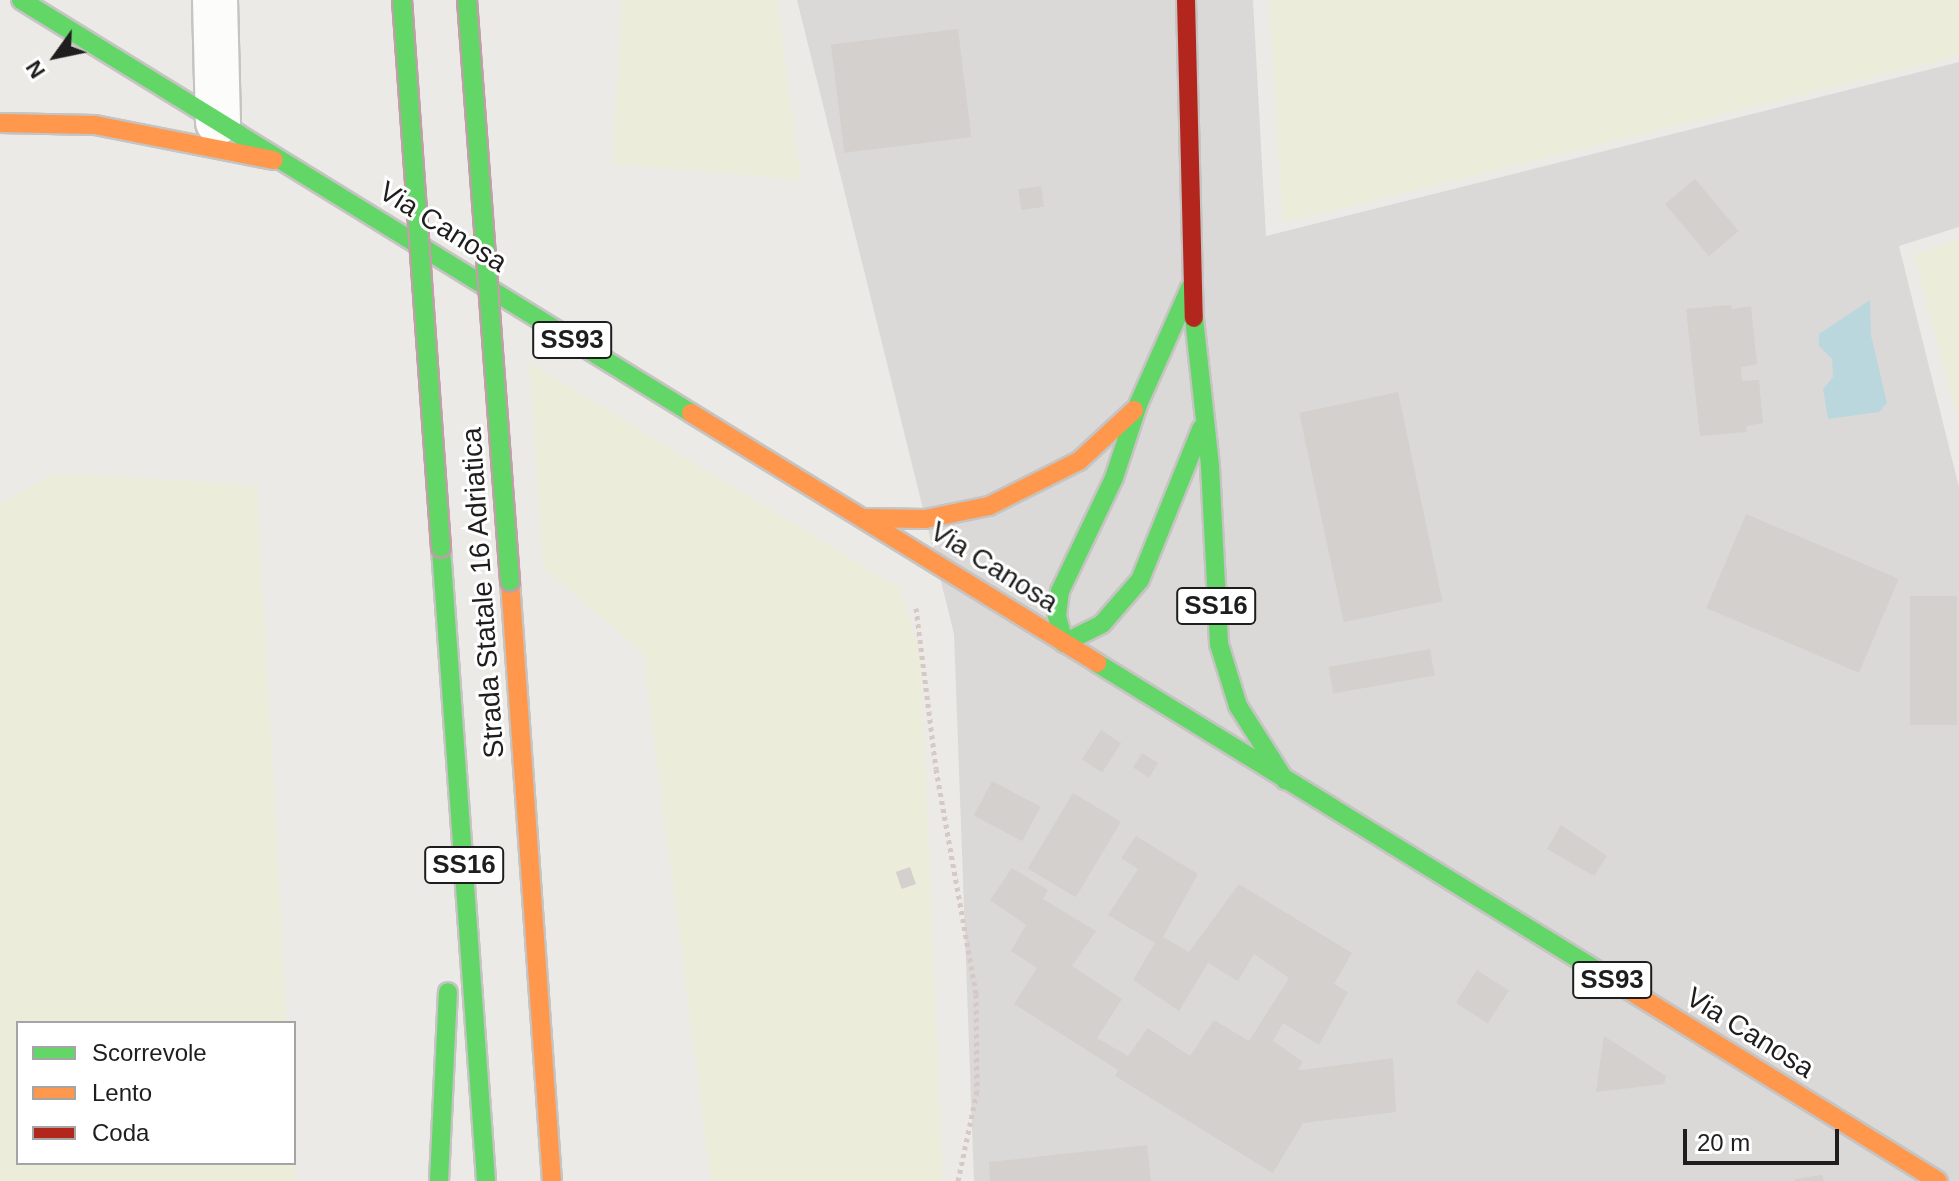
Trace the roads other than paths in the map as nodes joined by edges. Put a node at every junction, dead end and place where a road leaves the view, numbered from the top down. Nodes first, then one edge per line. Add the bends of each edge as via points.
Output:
1 (21, 0) edge
2 (215, 0) edge
3 (402, 0) edge
4 (467, 0) edge
5 (1186, 0) edge
6 (218, 122) junction
7 (0, 123) edge
8 (283, 162) junction
9 (1191, 286) junction
10 (1138, 405) junction
11 (1206, 416) junction
12 (862, 518) junction
13 (1064, 643) junction
14 (457, 753) junction
15 (1285, 780) junction
16 (439, 1181) edge
17 (486, 1181) edge
18 (552, 1181) edge
19 (1938, 1181) edge

1 - 6 main road, Via Canosa / SS93
2 - 6 street
3 - 14 main road, Strada Statale 16 Adriatica / SS16, bridge
4 - 18 main road, Strada Statale 16 Adriatica / SS16, bridge
5 - 9 main road, SS16
6 - 8 main road, Via Canosa / SS93
7 - 8 main road via 95,125
8 - 12 main road, Via Canosa / SS93
9 - 10 main road, SS16
9 - 11 main road, SS16
10 - 12 main road, SS16 via 1079,461 1009,498 943,517
10 - 13 main road, SS16 via 1114,478 1060,591 1057,616
11 - 13 main road, SS16 via 1140,580 1102,624
11 - 15 main road, SS16 via 1221,660 1242,714
12 - 13 main road, Via Canosa / SS93
13 - 15 main road, Via Canosa / SS93
14 - 16 main road, SS16
14 - 17 main road, Strada Statale 16 Adriatica / SS16
15 - 19 main road, Via Canosa / SS93

